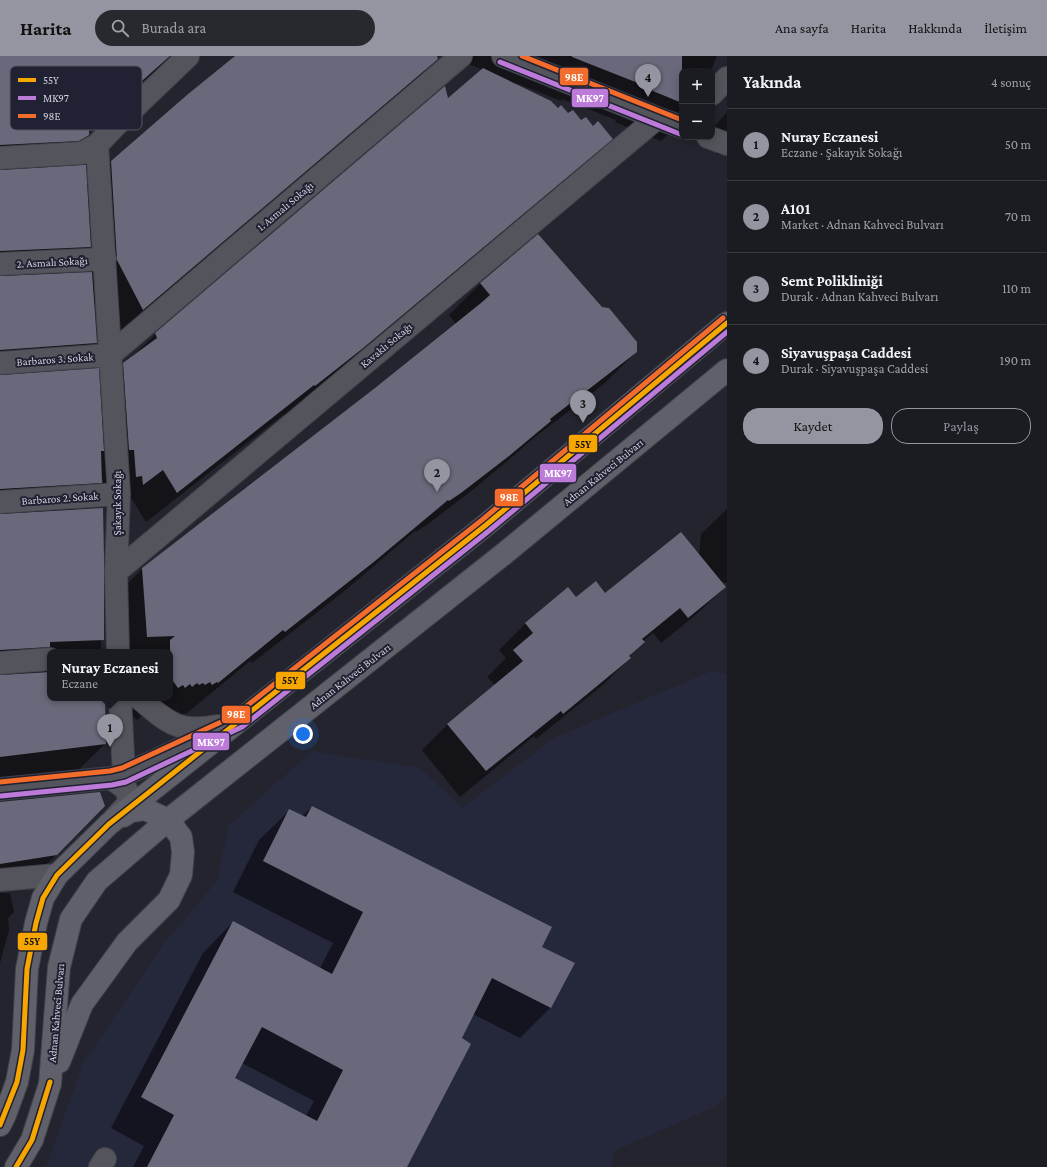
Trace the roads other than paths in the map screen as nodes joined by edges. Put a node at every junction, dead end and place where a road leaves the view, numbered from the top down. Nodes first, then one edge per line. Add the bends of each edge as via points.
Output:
1 (188, 56) edge
2 (461, 56) edge
3 (503, 56) edge
4 (727, 78) edge
5 (715, 91) edge
6 (142, 100) edge
7 (657, 118) junction
8 (679, 125) edge
9 (111, 130) edge
10 (715, 140) edge
11 (727, 144) edge
12 (97, 145) junction
13 (0, 158) edge
14 (105, 259) junction
15 (0, 264) edge
16 (727, 323) edge
17 (110, 355) junction
18 (0, 363) edge
19 (727, 370) edge
20 (119, 494) junction
21 (0, 502) edge
22 (116, 572) junction
23 (118, 649) edge
24 (47, 659) edge
25 (0, 663) edge
26 (120, 701) edge
27 (143, 701) edge
28 (238, 722) junction
29 (118, 777) junction
30 (0, 789) edge
31 (168, 820) junction
32 (109, 824) junction
33 (57, 875) junction
34 (0, 880) edge
35 (50, 1084) junction
36 (0, 1125) edge
37 (16, 1167) edge

1 - 6 street
2 - 17 street, 1. Asmalı Sokağı
3 - 7 street
4 - 5 street
7 - 8 street
7 - 22 street, Kavaklı Sokağı
9 - 12 street
10 - 11 street
12 - 13 street via 82,153
12 - 14 street, Şakayık Sokağı
14 - 15 street, 2. Asmalı Sokağı
14 - 17 street, Şakayık Sokağı
16 - 28 main road via 486,524
17 - 18 street, Barbaros 3. Sokak
17 - 20 street, Şakayık Sokağı
19 - 31 main road, Adnan Kahveci Bulvarı via 505,553
20 - 21 street, Barbaros 2. Sokak
20 - 22 street, Şakayık Sokağı
22 - 23 street, Şakayık Sokağı
24 - 25 street
26 - 29 street
27 - 28 street via 165,720 184,728 213,727
28 - 29 street
28 - 32 main road
29 - 30 street
29 - 32 street via 126,789 130,802
31 - 32 main road via 146,809 131,811
31 - 35 main road, Adnan Kahveci Bulvarı via 97,881 71,919 59,967
31 - 35 main road via 181,837 181,875 169,900 127,942 82,1004
32 - 33 main road
33 - 34 street
33 - 36 main road via 43,898 36,924 27,969 23,1050 17,1082
35 - 37 main road, Adnan Kahveci Bulvarı via 32,1140

